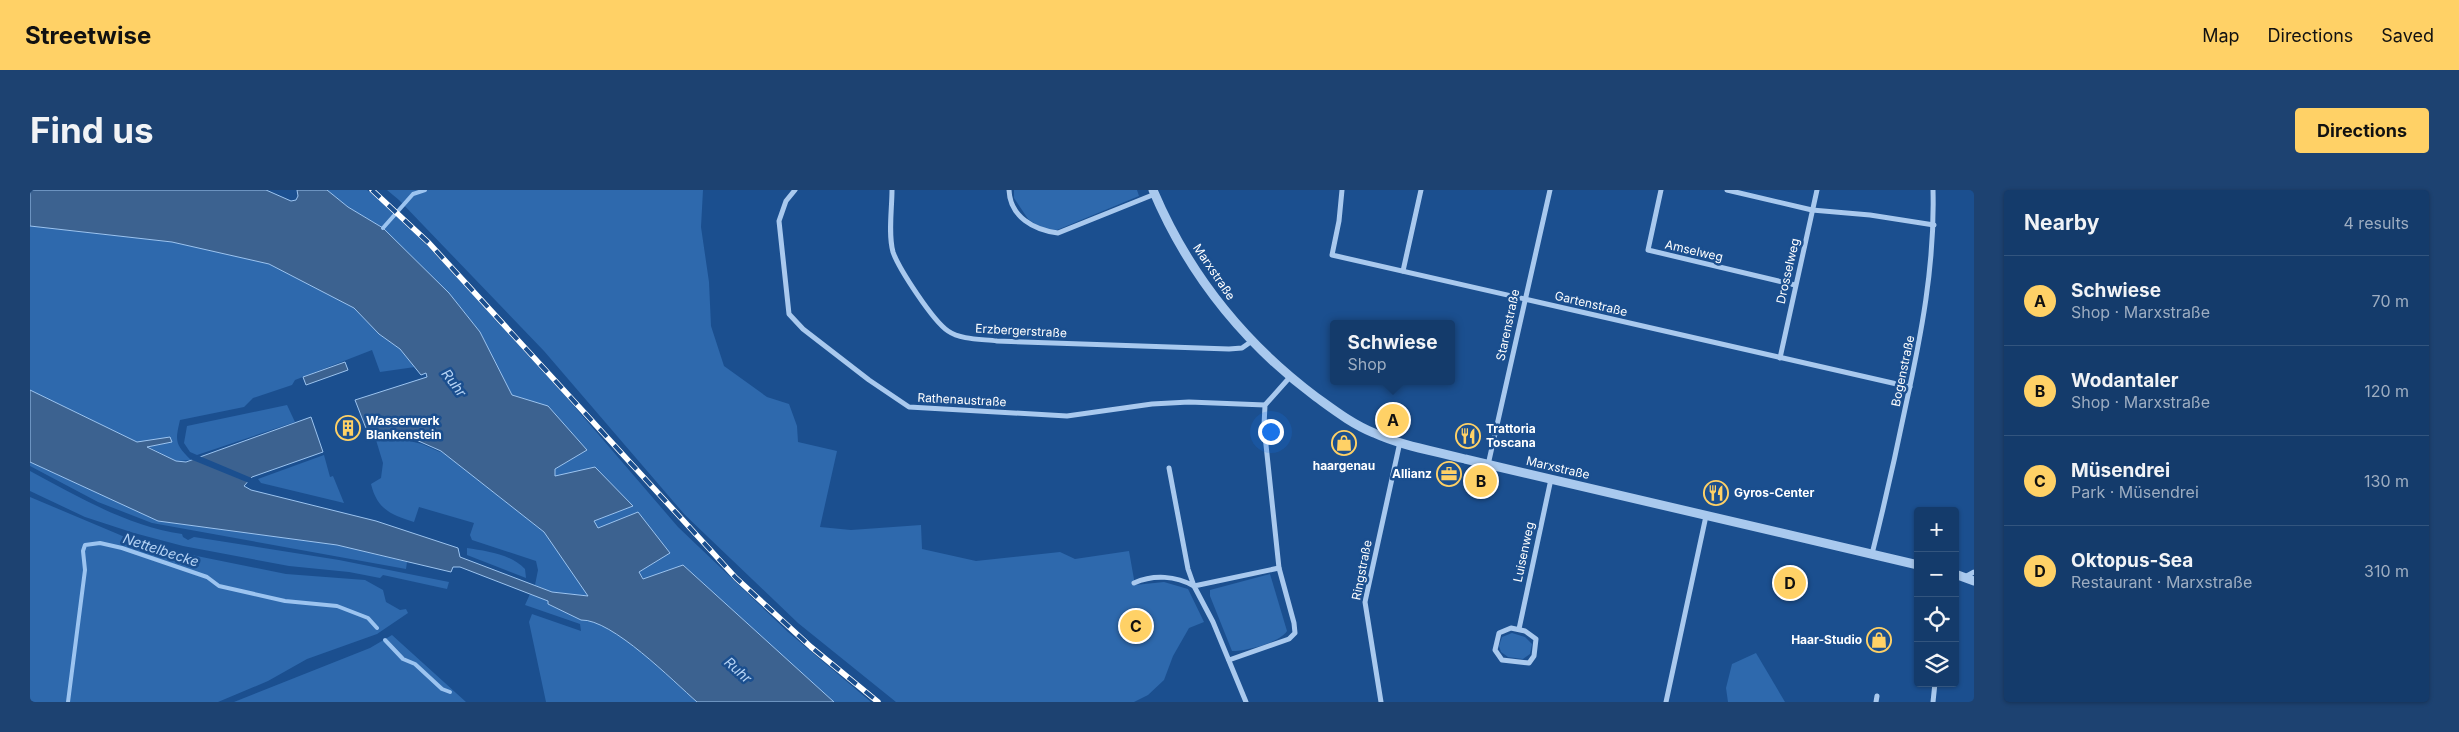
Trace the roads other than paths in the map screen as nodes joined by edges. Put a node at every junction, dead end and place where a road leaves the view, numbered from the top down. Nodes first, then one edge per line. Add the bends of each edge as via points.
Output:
1 (795, 190) edge
2 (892, 190) edge
3 (1009, 190) edge
4 (1342, 190) edge
5 (1421, 190) edge
6 (1550, 190) edge
7 (1661, 190) edge
8 (1727, 190) edge
9 (1817, 190) edge
10 (1933, 190) edge
11 (1154, 192) edge
12 (1812, 210) junction
13 (1934, 225) junction
14 (1403, 271) junction
15 (1795, 285) junction
16 (1524, 299) junction
17 (1252, 342) junction
18 (1780, 358) junction
19 (1290, 377) junction
20 (1910, 387) junction
21 (1264, 405) junction
22 (1400, 442) junction
23 (1488, 465) junction
24 (1169, 468) dead end
25 (1551, 479) junction
26 (1706, 516) junction
27 (1872, 554) junction
28 (1914, 564) edge
29 (1279, 568) junction
30 (1974, 572) edge
31 (1970, 579) edge
32 (1134, 583) dead end
33 (1194, 586) junction
34 (1519, 629) junction
35 (1229, 660) junction
36 (1934, 687) edge
37 (1246, 702) edge
38 (1381, 702) edge
39 (1666, 702) edge
40 (1933, 702) edge

1 - 21 street, Rathenaustraße via 786,201 778,221 789,314 810,335 909,406 1067,416 1152,404
2 - 17 street, Erzbergerstraße via 893,252 926,306 949,332 997,341 1196,349 1242,348
3 - 11 street via 1009,198 1025,222 1042,231 1058,232
4 - 14 street, Gartenstraße via 1332,255
5 - 14 street
6 - 16 street, Starenstraße
7 - 15 street, Amselweg via 1648,250
8 - 12 street
9 - 12 street, Drosselweg
10 - 13 street, Bogenstraße
11 - 17 street, Marxstraße via 1201,279
12 - 13 street
12 - 15 street, Drosselweg
13 - 20 street, Bogenstraße via 1925,314
14 - 16 street, Gartenstraße
15 - 18 street, Drosselweg
16 - 18 street, Gartenstraße
16 - 23 street, Starenstraße
17 - 19 street, Marxstraße
18 - 20 street, Gartenstraße
19 - 21 street
19 - 22 street, Marxstraße via 1356,425
20 - 27 street, Bogenstraße
21 - 29 street
22 - 23 street, Marxstraße
22 - 38 street, Ringstraße via 1365,602
23 - 25 street, Marxstraße
24 - 33 street
25 - 26 street, Marxstraße
25 - 34 street, Luisenweg
26 - 27 street, Marxstraße
26 - 39 street
27 - 28 street, Marxstraße
29 - 33 street
29 - 35 street via 1295,633 1289,639
30 - 31 street
32 - 33 street via 1168,577
33 - 35 street
34 - 34 street via 1536,639 1532,661 1525,664 1502,660 1495,650 1500,634 1511,628
35 - 37 street
36 - 40 street

